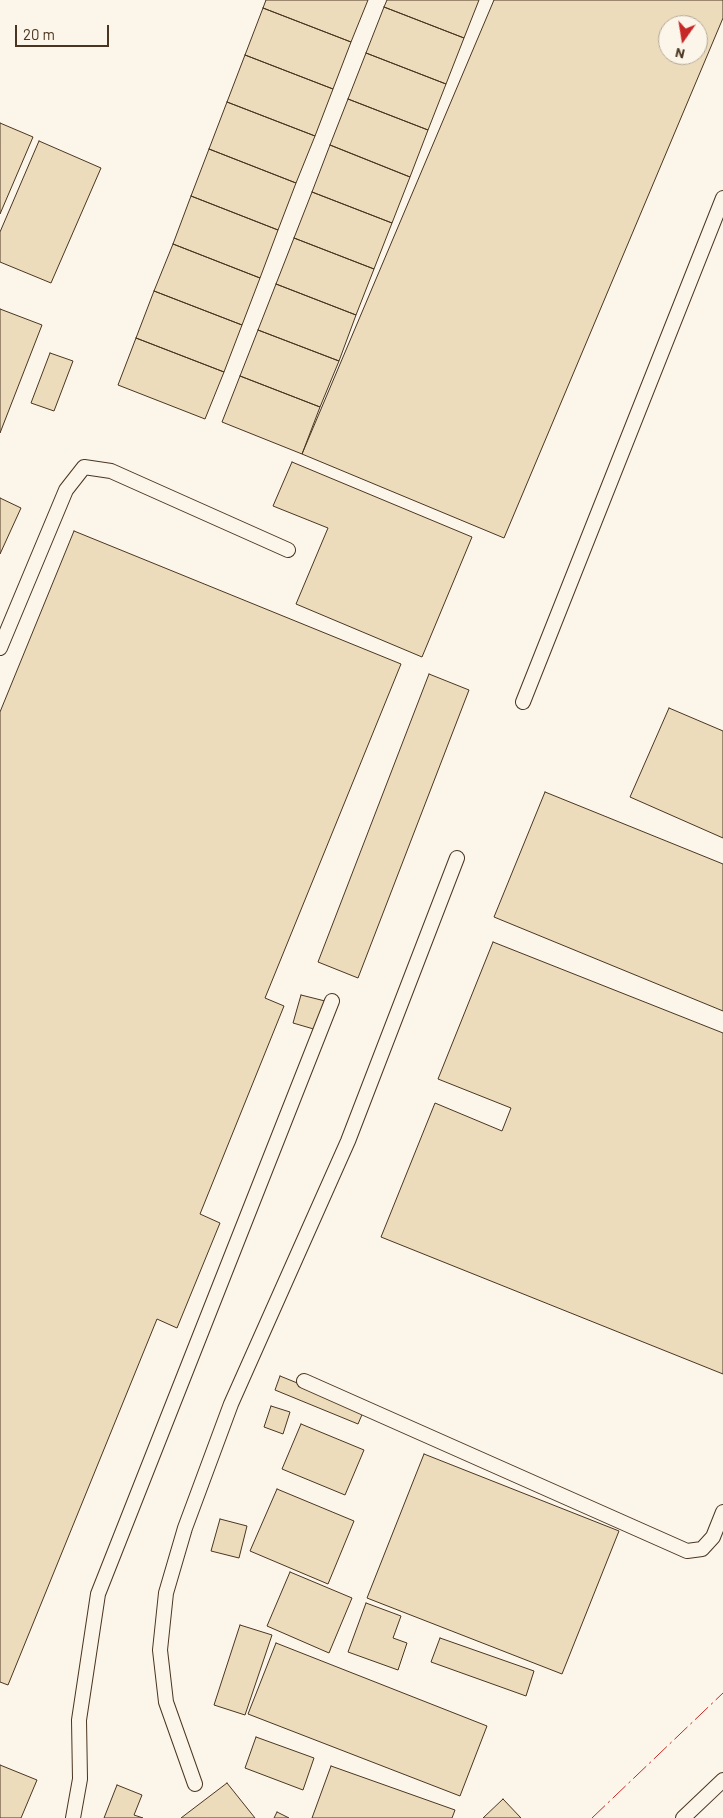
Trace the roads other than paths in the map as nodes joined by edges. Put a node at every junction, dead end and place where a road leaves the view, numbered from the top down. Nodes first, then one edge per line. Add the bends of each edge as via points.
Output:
1 (723, 198) edge
2 (288, 550) dead end
3 (0, 648) edge
4 (524, 702) dead end
5 (457, 858) dead end
6 (332, 1001) dead end
7 (304, 1381) dead end
8 (723, 1512) edge
9 (723, 1780) edge
10 (195, 1784) dead end
11 (73, 1818) edge
12 (683, 1818) edge

1 - 4 lane
2 - 3 lane via 111,471 84,467 66,490
5 - 10 lane via 348,1140 231,1404 185,1528 166,1593 160,1650 166,1702
6 - 11 lane via 98,1594 79,1720 80,1778
7 - 8 lane via 687,1550 702,1549 713,1538
9 - 12 lane

